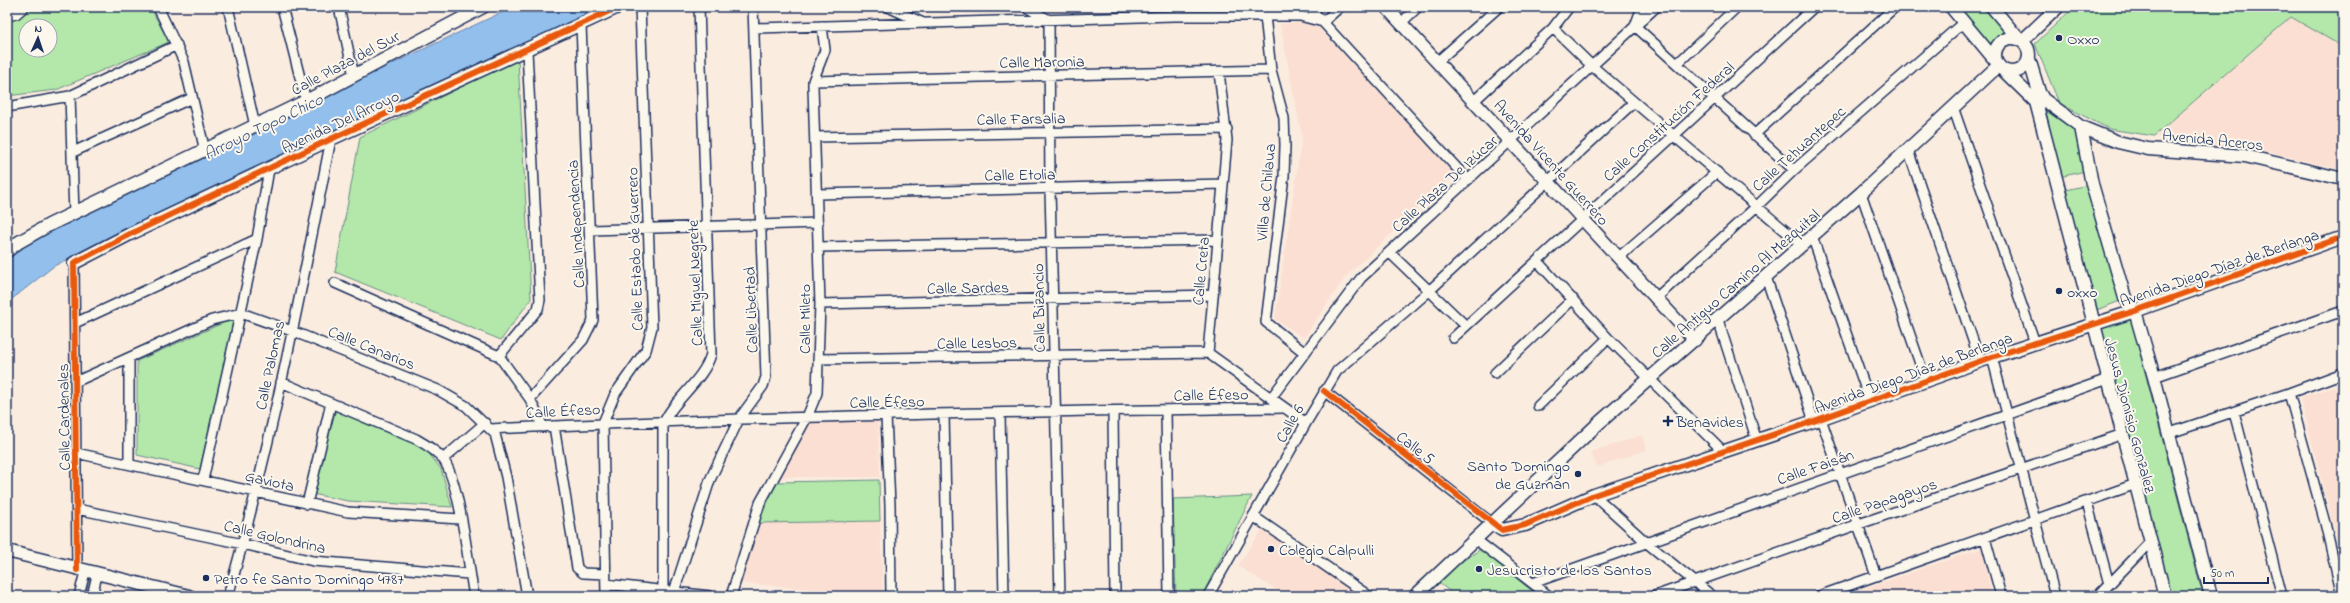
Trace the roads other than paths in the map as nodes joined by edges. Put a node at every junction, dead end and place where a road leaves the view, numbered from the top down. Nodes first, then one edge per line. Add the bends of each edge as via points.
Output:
1 (24, 7) edge
2 (158, 7) edge
3 (228, 7) edge
4 (282, 7) edge
5 (339, 7) edge
6 (618, 7) edge
7 (640, 7) edge
8 (699, 7) edge
9 (753, 7) edge
10 (888, 7) edge
11 (1026, 7) edge
12 (1164, 7) edge
13 (1241, 7) edge
14 (1309, 7) edge
15 (1340, 7) edge
16 (1386, 7) edge
17 (1418, 7) edge
18 (1499, 7) edge
19 (1569, 7) edge
20 (1642, 7) edge
21 (1656, 7) edge
22 (1738, 7) edge
23 (1814, 7) edge
24 (1895, 7) edge
25 (1951, 7) edge
26 (1992, 7) edge
27 (2058, 7) edge
28 (479, 8) edge
29 (7, 16) edge
30 (1174, 16) junction
31 (1250, 16) junction
32 (1265, 16) junction
33 (1049, 20) junction
34 (1323, 22) junction
35 (1964, 22) junction
36 (1401, 23) junction
37 (924, 24) junction
38 (581, 25) junction
39 (822, 26) junction
40 (1635, 26) junction
41 (754, 28) junction
42 (1553, 28) junction
43 (2020, 39) junction
44 (177, 45) junction
45 (527, 51) junction
46 (2029, 59) junction
47 (1438, 61) junction
48 (1677, 64) junction
49 (1998, 65) junction
50 (1592, 66) junction
51 (1271, 70) junction
52 (1219, 72) junction
53 (354, 76) junction
54 (1049, 76) junction
55 (813, 81) junction
56 (70, 96) junction
57 (192, 98) junction
58 (306, 100) junction
59 (1715, 100) junction
60 (2040, 100) junction
61 (1474, 101) junction
62 (1634, 102) junction
63 (7, 107) edge
64 (1953, 107) junction
65 (255, 126) junction
66 (2081, 127) junction
67 (1226, 129) junction
68 (1050, 133) junction
69 (1754, 135) junction
70 (1675, 136) junction
71 (815, 137) junction
72 (331, 139) junction
73 (1512, 141) junction
74 (1908, 150) junction
75 (205, 151) junction
76 (73, 152) junction
77 (269, 169) junction
78 (1794, 170) junction
79 (1717, 172) junction
80 (1467, 179) junction
81 (2343, 179) edge
82 (1547, 180) junction
83 (1223, 184) junction
84 (1050, 188) junction
85 (1861, 193) junction
86 (818, 194) junction
87 (1757, 206) junction
88 (74, 214) junction
89 (1583, 219) junction
90 (818, 223) junction
91 (762, 225) junction
92 (707, 228) junction
93 (649, 229) junction
94 (591, 230) junction
95 (1812, 236) junction
96 (2343, 237) edge
97 (257, 239) junction
98 (1217, 240) junction
99 (1051, 243) junction
100 (1802, 245) junction
101 (818, 247) junction
102 (7, 251) edge
103 (1390, 253) junction
104 (1618, 258) junction
105 (1538, 262) junction
106 (74, 263) joint
107 (1766, 277) junction
108 (335, 283) dead end
109 (1429, 291) junction
110 (1213, 295) junction
111 (1574, 299) junction
112 (1655, 299) junction
113 (1053, 300) junction
114 (820, 304) junction
115 (2135, 311) junction
116 (2343, 311) edge
117 (241, 312) junction
118 (1718, 320) junction
119 (75, 323) junction
120 (2093, 323) junction
121 (1466, 326) junction
122 (292, 331) junction
123 (1453, 338) dead end
124 (1608, 338) junction
125 (1695, 340) junction
126 (2035, 343) junction
127 (1208, 353) junction
128 (1305, 353) junction
129 (1054, 355) junction
130 (499, 356) junction
131 (1992, 357) junction
132 (129, 358) junction
133 (819, 359) junction
134 (1980, 361) junction
135 (2343, 372) edge
136 (1495, 373) dead end
137 (2154, 377) junction
138 (2108, 379) junction
139 (1649, 380) junction
140 (1926, 381) junction
141 (75, 382) junction
142 (281, 382) junction
143 (1324, 391) junction
144 (2288, 394) junction
145 (1271, 398) junction
146 (530, 399) junction
147 (1870, 401) junction
148 (331, 403) junction
149 (1538, 406) dead end
150 (1284, 408) junction
151 (1112, 410) junction
152 (1166, 410) junction
153 (1056, 412) junction
154 (2234, 412) junction
155 (1000, 414) junction
156 (944, 415) junction
157 (2008, 415) junction
158 (886, 416) junction
159 (807, 417) junction
160 (740, 419) junction
161 (1817, 420) junction
162 (604, 423) junction
163 (664, 423) junction
164 (1306, 423) junction
165 (488, 426) junction
166 (554, 426) junction
167 (543, 427) junction
168 (2170, 432) junction
169 (2123, 434) junction
170 (1757, 441) junction
171 (1724, 452) junction
172 (76, 453) junction
173 (443, 458) junction
174 (128, 464) junction
175 (2021, 468) junction
176 (1840, 473) junction
177 (203, 480) junction
178 (2136, 484) junction
179 (255, 492) junction
180 (1594, 495) junction
181 (2087, 502) junction
182 (307, 504) junction
183 (77, 509) junction
184 (1253, 516) junction
185 (460, 519) junction
186 (2034, 520) junction
187 (1493, 524) junction
188 (1859, 524) junction
189 (1985, 538) junction
190 (1475, 539) junction
191 (2151, 541) junction
192 (1647, 543) junction
193 (243, 544) junction
194 (7, 552) edge
195 (81, 571) junction
196 (470, 574) junction
197 (605, 574) junction
198 (97, 575) junction
199 (1876, 576) junction
200 (1694, 582) junction
201 (1533, 583) junction
202 (606, 584) junction
203 (2109, 584) junction
204 (663, 590) junction
205 (674, 592) junction
206 (79, 596) edge
207 (92, 596) edge
208 (189, 596) edge
209 (228, 596) edge
210 (474, 596) edge
211 (528, 596) edge
212 (606, 596) edge
213 (710, 596) edge
214 (731, 596) edge
215 (891, 596) edge
216 (948, 596) edge
217 (1004, 596) edge
218 (1060, 596) edge
219 (1115, 596) edge
220 (1169, 596) edge
221 (1208, 596) edge
222 (1369, 596) edge
223 (1415, 596) edge
224 (1549, 596) edge
225 (1655, 596) edge
226 (1712, 596) edge
227 (1819, 596) edge
228 (2000, 596) edge
229 (2055, 596) edge
230 (2098, 596) edge
231 (2165, 596) edge
232 (2211, 596) edge
233 (2282, 596) edge
234 (2342, 596) edge

1 - 29 street via 16,14
2 - 44 street
3 - 65 street
4 - 58 street
5 - 53 street
6 - 38 street, Avenida Del Arroyo
7 - 93 street, Calle Estado de Guerrero
8 - 92 street, Calle Miguel Negrete
9 - 41 street, Calle Libertad
10 - 37 street
11 - 33 street
12 - 30 street
13 - 31 street
14 - 34 street
15 - 34 street
16 - 36 street, Avenida Vicente Guerrero
17 - 36 street
18 - 47 street
19 - 42 street
20 - 40 street
21 - 40 street, Calle Plaza De Izúcar
22 - 48 street
23 - 59 street, Calle Constitución Federal
24 - 69 street
25 - 35 street
26 - 43 street
27 - 43 street
28 - 53 street, Calle Plaza del Sur
30 - 31 street
30 - 33 street
31 - 32 street
32 - 34 street via 1300,16
32 - 51 street, Villa de Chilaua
33 - 37 street
33 - 54 street, Calle Bizancio
34 - 80 street
35 - 49 street
35 - 78 street, Calle Tehuantepec
36 - 47 street, Avenida Vicente Guerrero
37 - 39 street
38 - 45 street, Avenida Del Arroyo
38 - 94 street, Calle Independencia
39 - 41 street
39 - 55 street, Calle Mileto via 825,50
40 - 48 street
40 - 50 street, Calle Plaza De Izúcar
41 - 91 street, Calle Libertad
42 - 50 street
42 - 61 street
43 - 46 street via 2028,49
43 - 49 street via 2007,38 1998,44 1994,54
44 - 56 street
44 - 57 street via 184,62
45 - 72 street, Avenida Del Arroyo via 474,72
45 - 130 street via 540,300 538,309
46 - 49 street via 2024,67 2016,72
46 - 60 street, Jesus Dionisio Gonzalez
47 - 61 street, Avenida Vicente Guerrero
48 - 59 street
49 - 60 street
49 - 64 street, Calle Antiguo Camino Al Mezquital
50 - 62 street
50 - 73 street, Calle Plaza De Izúcar
51 - 52 street, Calle Maronia
51 - 128 street, Villa de Chilaua via 1284,118 1285,145 1284,176 1266,322
52 - 54 street, Calle Maronia
52 - 67 street, Calle Creta
53 - 58 street, Calle Plaza del Sur
54 - 55 street, Calle Maronia
54 - 68 street, Calle Bizancio
55 - 71 street, Calle Mileto
56 - 63 street
56 - 76 street
57 - 75 street
57 - 76 street
58 - 65 street, Calle Plaza del Sur
59 - 69 street
59 - 70 street, Calle Constitución Federal
60 - 66 street, Avenida Aceros
60 - 120 street, Jesus Dionisio Gonzalez
61 - 73 street, Avenida Vicente Guerrero
62 - 70 street
62 - 82 street, Calle 6
64 - 74 street, Calle Antiguo Camino Al Mezquital
64 - 126 street
65 - 75 street, Calle Plaza del Sur
66 - 81 street, Avenida Aceros via 2118,142 2148,149 2245,156
66 - 115 street, Jesus Dionisio Gonzalez via 2092,184 2125,298
67 - 68 street, Calle Farsalia
67 - 83 street, Calle Creta
68 - 71 street, Calle Farsalia
68 - 84 street, Calle Bizancio
69 - 78 street
70 - 79 street
70 - 89 street, Calle Constitución Federal
71 - 86 street, Calle Mileto
72 - 77 street, Avenida Del Arroyo
72 - 122 street, Calle Palomas
73 - 80 street, Calle Plaza De Izúcar
73 - 82 street, Avenida Vicente Guerrero
74 - 85 street, Calle Antiguo Camino Al Mezquital
74 - 134 street
75 - 88 street, Calle Plaza del Sur
76 - 88 street
77 - 97 street
77 - 106 street, Avenida Del Arroyo
78 - 87 street, Calle Tehuantepec
79 - 87 street
79 - 104 street
80 - 103 street, Calle Plaza De Izúcar
82 - 89 street, Avenida Vicente Guerrero
82 - 109 street, Calle 6
83 - 84 street, Calle Etolia
83 - 98 street, Calle Creta
84 - 86 street, Calle Etolia
84 - 99 street, Calle Bizancio
85 - 95 street, Calle Antiguo Camino Al Mezquital
85 - 140 street
86 - 90 street, Calle Mileto
87 - 100 street
87 - 112 street, Calle Tehuantepec
88 - 102 street, Calle Plaza del Sur via 18,242
89 - 104 street, Avenida Vicente Guerrero
89 - 105 street, Calle Constitución Federal
90 - 91 street
90 - 101 street, Calle Mileto
91 - 92 street
91 - 160 street, Calle Libertad via 766,377 763,386
92 - 93 street
92 - 163 street, Calle Miguel Negrete via 711,354 704,370
93 - 94 street
93 - 162 street, Calle Estado de Guerrero via 652,336 642,358 615,394
94 - 146 street, Calle Independencia via 594,309 590,330
95 - 100 street, Calle Antiguo Camino Al Mezquital
95 - 147 street
96 - 115 street, Avenida Diego Díaz de Berlanga
97 - 117 street
97 - 119 street
98 - 99 street
98 - 110 street, Calle Creta
99 - 101 street
99 - 113 street, Calle Bizancio
100 - 107 street, Calle Antiguo Camino Al Mezquital
101 - 114 street, Calle Mileto
103 - 109 street
103 - 128 street, Calle Plaza De Izúcar via 1361,278
104 - 112 street, Avenida Vicente Guerrero
105 - 111 street
105 - 121 street, Calle Constitución Federal
106 - 119 street, Calle Cardenales
107 - 118 street, Calle Antiguo Camino Al Mezquital
107 - 161 street
108 - 130 street
109 - 121 street
109 - 143 street, Calle 6 via 1338,371
110 - 113 street, Calle Sardes
110 - 127 street, Calle Creta
111 - 124 street
111 - 136 street
112 - 125 street, Avenida Vicente Guerrero
113 - 114 street, Calle Sardes
113 - 129 street, Calle Bizancio
114 - 133 street, Calle Mileto
115 - 120 street, Avenida Diego Díaz de Berlanga
115 - 137 street, Jesus Dionisio Gonzalez
116 - 137 street
117 - 122 street, Calle Canarios
117 - 132 street via 212,320
117 - 177 street
118 - 125 street, Calle Antiguo Camino Al Mezquital
118 - 170 street
119 - 141 street, Calle Cardenales
120 - 126 street, Avenida Diego Díaz de Berlanga
120 - 138 street, Jesus Dionisio Gonzalez
121 - 123 street, Calle Constitución Federal
122 - 142 street, Calle Palomas
122 - 165 street, Calle Canarios via 454,397
124 - 139 street
124 - 149 street
125 - 139 street, Calle Antiguo Camino Al Mezquital
126 - 131 street, Avenida Diego Díaz de Berlanga
127 - 129 street, Calle Lesbos
127 - 145 street
128 - 145 street, Calle Plaza De Izúcar
129 - 133 street, Calle Lesbos
129 - 153 street, Calle Bizancio
130 - 146 street
131 - 134 street, Avenida Diego Díaz de Berlanga
131 - 157 street
132 - 141 street
132 - 174 street
133 - 159 street, Calle Mileto via 817,393
134 - 140 street, Avenida Diego Díaz de Berlanga
135 - 144 street
137 - 168 street, Jesus Dionisio Gonzalez
138 - 157 street, Calle Faisán
138 - 169 street, Jesus Dionisio Gonzalez
139 - 171 street
139 - 187 street, Calle Antiguo Camino Al Mezquital via 1568,452
140 - 147 street, Avenida Diego Díaz de Berlanga
141 - 172 street, Calle Cardenales
142 - 148 street
142 - 179 street, Calle Palomas
143 - 164 street, Calle 6
143 - 187 street, Calle 5
144 - 154 street
144 - 234 street via 2325,524
145 - 150 street
146 - 167 street
147 - 161 street, Avenida Diego Díaz de Berlanga
148 - 173 street via 416,439
148 - 182 street
150 - 152 street, Calle Éfeso
150 - 164 street
151 - 152 street, Calle Éfeso
151 - 153 street, Calle Éfeso
151 - 219 street
152 - 220 street
153 - 155 street, Calle Éfeso
153 - 218 street, Calle Bizancio
154 - 168 street
154 - 233 street
155 - 156 street, Calle Éfeso
155 - 217 street
156 - 158 street, Calle Éfeso
156 - 216 street
157 - 175 street
157 - 176 street, Calle Faisán
158 - 159 street, Calle Éfeso
158 - 215 street
159 - 160 street, Calle Éfeso
159 - 214 street, Calle Mileto via 760,503
160 - 163 street, Calle Éfeso
160 - 205 street, Calle Libertad via 710,480
161 - 170 street, Avenida Diego Díaz de Berlanga
161 - 176 street
162 - 163 street, Calle Éfeso
162 - 166 street, Calle Éfeso
162 - 197 street, Calle Estado de Guerrero
163 - 204 street
164 - 184 street, Calle 6
165 - 167 street, Calle Éfeso
165 - 173 street
165 - 211 street, Calle Canarios via 497,440 506,477
166 - 167 street, Calle Éfeso
166 - 197 street via 577,568 584,573
168 - 232 street, Jesus Dionisio Gonzalez
169 - 175 street, Calle Papagayos
169 - 178 street, Jesus Dionisio Gonzalez
170 - 171 street, Avenida Diego Díaz de Berlanga
171 - 180 street, Avenida Diego Díaz de Berlanga
172 - 174 street, Gaviota
172 - 183 street, Calle Cardenales
173 - 185 street via 450,475
174 - 177 street, Gaviota
175 - 186 street
175 - 188 street, Calle Papagayos
176 - 188 street
176 - 192 street, Calle Faisán
177 - 179 street, Gaviota
178 - 181 street
178 - 191 street, Jesus Dionisio Gonzalez
179 - 182 street, Gaviota
179 - 193 street, Calle Palomas
180 - 187 street, Avenida Diego Díaz de Berlanga via 1525,525 1502,530
180 - 192 street
181 - 186 street
181 - 203 street
182 - 185 street, Gaviota via 368,514
183 - 193 street, Calle Golondrina
183 - 195 street, Calle Cardenales
184 - 221 street, Calle 6
184 - 222 street
185 - 196 street
186 - 189 street
186 - 229 street
187 - 190 street
188 - 199 street
188 - 200 street, Calle Papagayos
189 - 199 street
189 - 228 street
190 - 201 street
190 - 223 street
191 - 203 street
191 - 231 street, Jesus Dionisio Gonzalez
192 - 200 street
192 - 201 street, Calle Faisán
193 - 196 street, Calle Golondrina via 313,561
193 - 209 street, Calle Palomas
194 - 195 street
195 - 198 street
195 - 206 street, Calle Cardenales
196 - 210 street
197 - 202 street, Calle Estado de Guerrero
198 - 207 street
198 - 208 street
199 - 227 street
200 - 225 street, Calle Papagayos
200 - 226 street
201 - 224 street
202 - 204 street
202 - 212 street, Calle Estado de Guerrero
203 - 230 street
204 - 205 street
205 - 213 street

